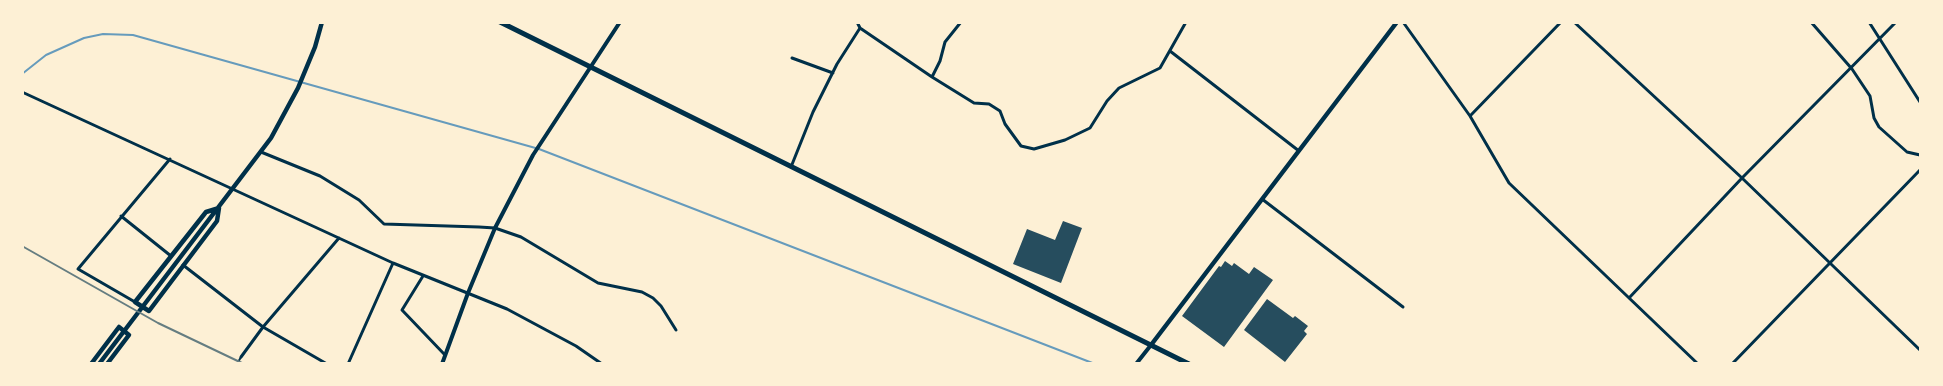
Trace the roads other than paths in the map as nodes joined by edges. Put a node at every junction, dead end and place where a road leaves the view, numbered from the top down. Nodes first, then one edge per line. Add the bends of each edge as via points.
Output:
1 (322, 22) edge
2 (500, 22) edge
3 (620, 22) edge
4 (857, 22) edge
5 (961, 22) edge
6 (1186, 22) edge
7 (1397, 22) edge
8 (1403, 22) edge
9 (1561, 22) edge
10 (1574, 22) edge
11 (1811, 22) edge
12 (1869, 22) edge
13 (1896, 22) edge
14 (860, 28) junction
15 (1880, 40) junction
16 (1170, 51) junction
17 (792, 58) dead end
18 (590, 67) junction
19 (1852, 69) junction
20 (833, 73) junction
21 (932, 77) junction
22 (22, 92) edge
23 (1920, 102) edge
24 (1470, 116) junction
25 (1299, 151) junction
26 (261, 152) junction
27 (1920, 155) edge
28 (170, 159) junction
29 (791, 167) junction
30 (1920, 170) edge
31 (1742, 178) junction
32 (234, 188) junction
33 (1262, 199) junction
34 (219, 208) junction
35 (121, 216) junction
36 (495, 228) junction
37 (339, 238) junction
38 (172, 256) junction
39 (393, 263) junction
40 (1831, 263) junction
41 (183, 265) junction
42 (423, 276) junction
43 (468, 293) junction
44 (1630, 298) junction
45 (135, 302) junction
46 (1403, 307) dead end
47 (262, 327) junction
48 (676, 330) dead end
49 (1151, 345) junction
50 (1920, 350) edge
51 (445, 355) junction
52 (241, 357) joint
53 (91, 364) edge
54 (99, 364) edge
55 (107, 364) edge
56 (237, 364) edge
57 (327, 364) edge
58 (348, 364) edge
59 (442, 364) edge
60 (602, 364) edge
61 (1136, 364) edge
62 (1189, 364) edge
63 (1698, 364) edge
64 (1732, 364) edge

1 - 26 main road via 299,86
2 - 18 highway
3 - 18 street
4 - 14 street
5 - 21 street via 946,42
6 - 16 street
7 - 25 main road
8 - 24 street
9 - 24 street
10 - 31 street
11 - 19 street
12 - 15 street
13 - 15 street
14 - 20 street
14 - 21 street
15 - 19 street
15 - 23 street
16 - 21 street via 1160,68 1119,88 1084,132 1034,149 1021,146 1000,111 989,104 974,103
16 - 25 street
17 - 20 street
18 - 29 highway
18 - 36 street via 538,145
19 - 27 street via 1870,96 1879,127 1907,152
19 - 31 street
20 - 29 street
22 - 28 street
24 - 44 street via 1509,183
25 - 33 main road
26 - 32 main road
26 - 36 street via 320,176 359,200 384,224
28 - 32 street
28 - 35 street
29 - 49 highway
30 - 40 street
31 - 40 street
31 - 44 street
32 - 34 main road
32 - 37 street
33 - 46 street
33 - 49 main road
34 - 38 main road via 206,212
34 - 41 main road via 216,221
34 - 54 main road
35 - 38 street
35 - 45 street via 78,269
36 - 43 street
36 - 48 street via 528,241 598,283 642,292 653,298
37 - 39 street
37 - 47 street
38 - 45 main road
39 - 42 street
39 - 58 street
40 - 50 street
40 - 64 street
41 - 45 main road via 148,311
41 - 47 street
42 - 43 street
42 - 51 street via 402,310
43 - 51 street
43 - 60 street via 507,309 576,346
44 - 63 street
47 - 52 street
47 - 57 street
49 - 61 street
49 - 62 highway
51 - 59 street
52 - 56 street
53 - 55 main road via 119,327 129,335

